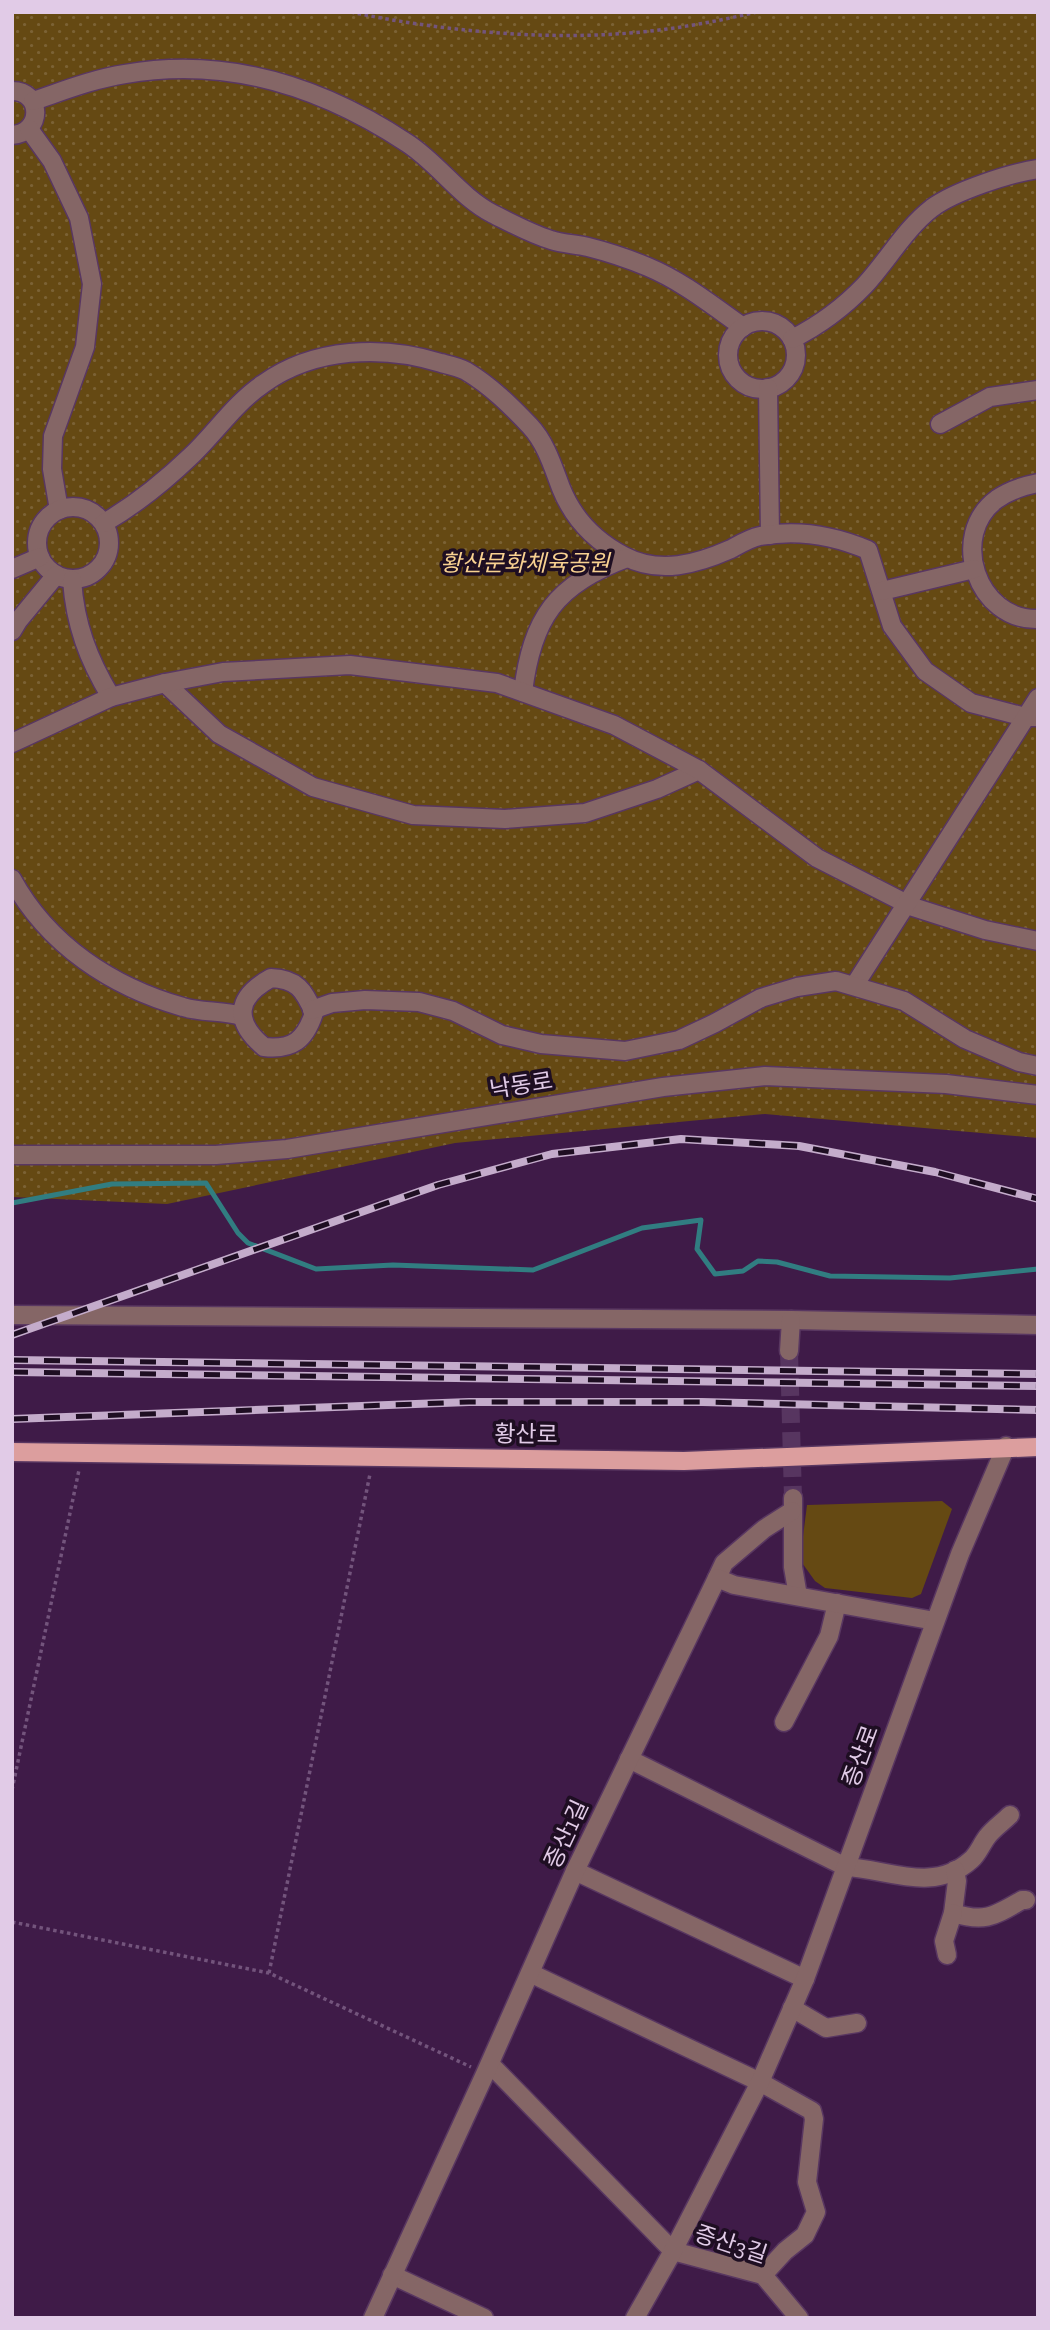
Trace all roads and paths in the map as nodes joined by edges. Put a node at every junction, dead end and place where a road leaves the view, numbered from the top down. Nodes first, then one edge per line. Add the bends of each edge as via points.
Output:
1 (351, 12) edge
2 (757, 12) edge
3 (12, 91) edge
4 (33, 101) junction
5 (21, 132) edge
6 (1038, 169) edge
7 (743, 327) junction
8 (792, 339) junction
9 (768, 388) junction
10 (1038, 390) edge
11 (940, 424) dead end
12 (1038, 483) edge
13 (59, 510) junction
14 (104, 523) junction
15 (770, 535) junction
16 (40, 557) junction
17 (627, 558) junction
18 (12, 569) edge
19 (974, 569) junction
20 (64, 577) junction
21 (882, 591) junction
22 (1038, 619) edge
23 (12, 631) edge
24 (165, 683) junction
25 (523, 692) junction
26 (111, 697) junction
27 (1038, 698) edge
28 (1031, 717) edge
29 (12, 743) edge
30 (699, 770) junction
31 (12, 879) edge
32 (907, 904) junction
33 (1038, 941) edge
34 (854, 986) junction
35 (313, 1010) junction
36 (241, 1016) junction
37 (1038, 1066) edge
38 (1038, 1096) edge
39 (12, 1154) edge
40 (12, 1315) edge
41 (791, 1320) junction
42 (1038, 1325) edge
43 (789, 1351) tunnel mouth
44 (1006, 1447) junction
45 (1038, 1447) edge
46 (12, 1452) edge
47 (82, 1454) junction
48 (373, 1455) junction
49 (717, 1578) junction
50 (797, 1596) junction
51 (837, 1603) junction
52 (935, 1621) junction
53 (784, 1722) dead end
54 (629, 1759) junction
55 (12, 1790) edge
56 (1010, 1815) dead end
57 (846, 1867) junction
58 (955, 1870) junction
59 (575, 1871) junction
60 (1026, 1900) dead end
61 (953, 1913) junction
62 (12, 1922) edge
63 (947, 1955) dead end
64 (269, 1973) junction
65 (530, 1973) junction
66 (805, 1979) junction
67 (792, 2008) junction
68 (858, 2023) dead end
69 (488, 2069) junction
70 (760, 2082) junction
71 (673, 2251) junction
72 (393, 2275) junction
73 (763, 2275) junction
74 (373, 2318) edge
75 (484, 2318) edge
76 (635, 2318) edge
77 (799, 2318) edge

1 - 2 path via 502,33 591,34 664,30
3 - 4 street
4 - 5 street via 36,117
4 - 7 street via 95,80 152,71 233,72 316,93 409,144 490,213 552,240 651,268
5 - 13 street via 52,160 68,190 79,218 92,284 85,347 53,436 52,468
6 - 8 street via 973,188 933,208 834,315
7 - 8 street via 765,321 785,330
7 - 9 street via 729,344 730,366 742,383
8 - 9 street via 796,350 791,372
9 - 15 street
10 - 11 street via 989,397
12 - 19 street via 1015,488 995,500 980,518 972,539
13 - 14 street via 83,508
13 - 16 street via 41,526 37,538
14 - 17 street via 165,478 264,383 326,357 360,351 397,352 464,370 514,409 536,432 576,518
14 - 20 street via 110,544 102,566 94,574
15 - 17 street via 701,562 675,567
15 - 21 street via 822,535 868,550
16 - 18 street
16 - 20 street via 50,572
17 - 25 street via 562,592 535,636
19 - 21 street
19 - 22 street via 991,600 1009,612
20 - 23 street
20 - 26 street via 81,638
21 - 28 street via 892,626 925,671 971,703
24 - 25 street via 223,672 350,665 497,683
24 - 26 street
24 - 30 street via 219,734 313,787 413,815 505,819 585,813
25 - 30 street via 614,725
26 - 29 street
27 - 28 street
28 - 32 street
30 - 32 street via 817,858
31 - 36 street via 51,934 89,965 140,993 186,1008
32 - 33 street via 985,930
32 - 34 street
34 - 35 street via 836,981 797,987 761,998 679,1040 625,1051 541,1044 502,1035 453,1011 419,1002 365,1000
34 - 37 street via 904,1001 965,1039
35 - 36 street via 288,979 271,978 254,987
35 - 36 street via 305,1035 288,1046 274,1048 264,1047 252,1037
38 - 39 street, 낙동로 via 946,1084 765,1076 663,1087 287,1149 216,1155
40 - 41 street
41 - 42 street
41 - 43 street
44 - 45 main road, 황산로
44 - 48 main road, 황산로 via 684,1461
44 - 52 street, 증산로
46 - 47 main road, 황산로
47 - 48 main road, 황산로
47 - 55 path
48 - 64 path
49 - 50 street
49 - 50 street, 증산1길 via 724,1563 793,1504
49 - 54 street, 증산1길
50 - 51 street
51 - 52 street
51 - 53 street via 829,1636
52 - 57 street, 증산로
54 - 57 street
54 - 59 street, 증산1길
56 - 58 street via 971,1860
57 - 58 street via 918,1879
57 - 66 street, 증산로
58 - 61 street
59 - 65 street, 증산1길
59 - 66 street
60 - 61 street via 991,1917
61 - 63 street via 944,1941
62 - 64 path
64 - 69 path
65 - 69 street, 증산1길
65 - 70 street
66 - 67 street, 증산로
67 - 68 street via 826,2028
67 - 70 street, 증산로
69 - 71 street
69 - 72 street, 증산1길
70 - 71 street, 증산로
70 - 73 street via 812,2111 807,2182 816,2212 805,2235
71 - 73 street, 증산3길
71 - 76 street, 증산로
72 - 74 street, 증산1길
72 - 75 street
73 - 77 street, 증산3길

